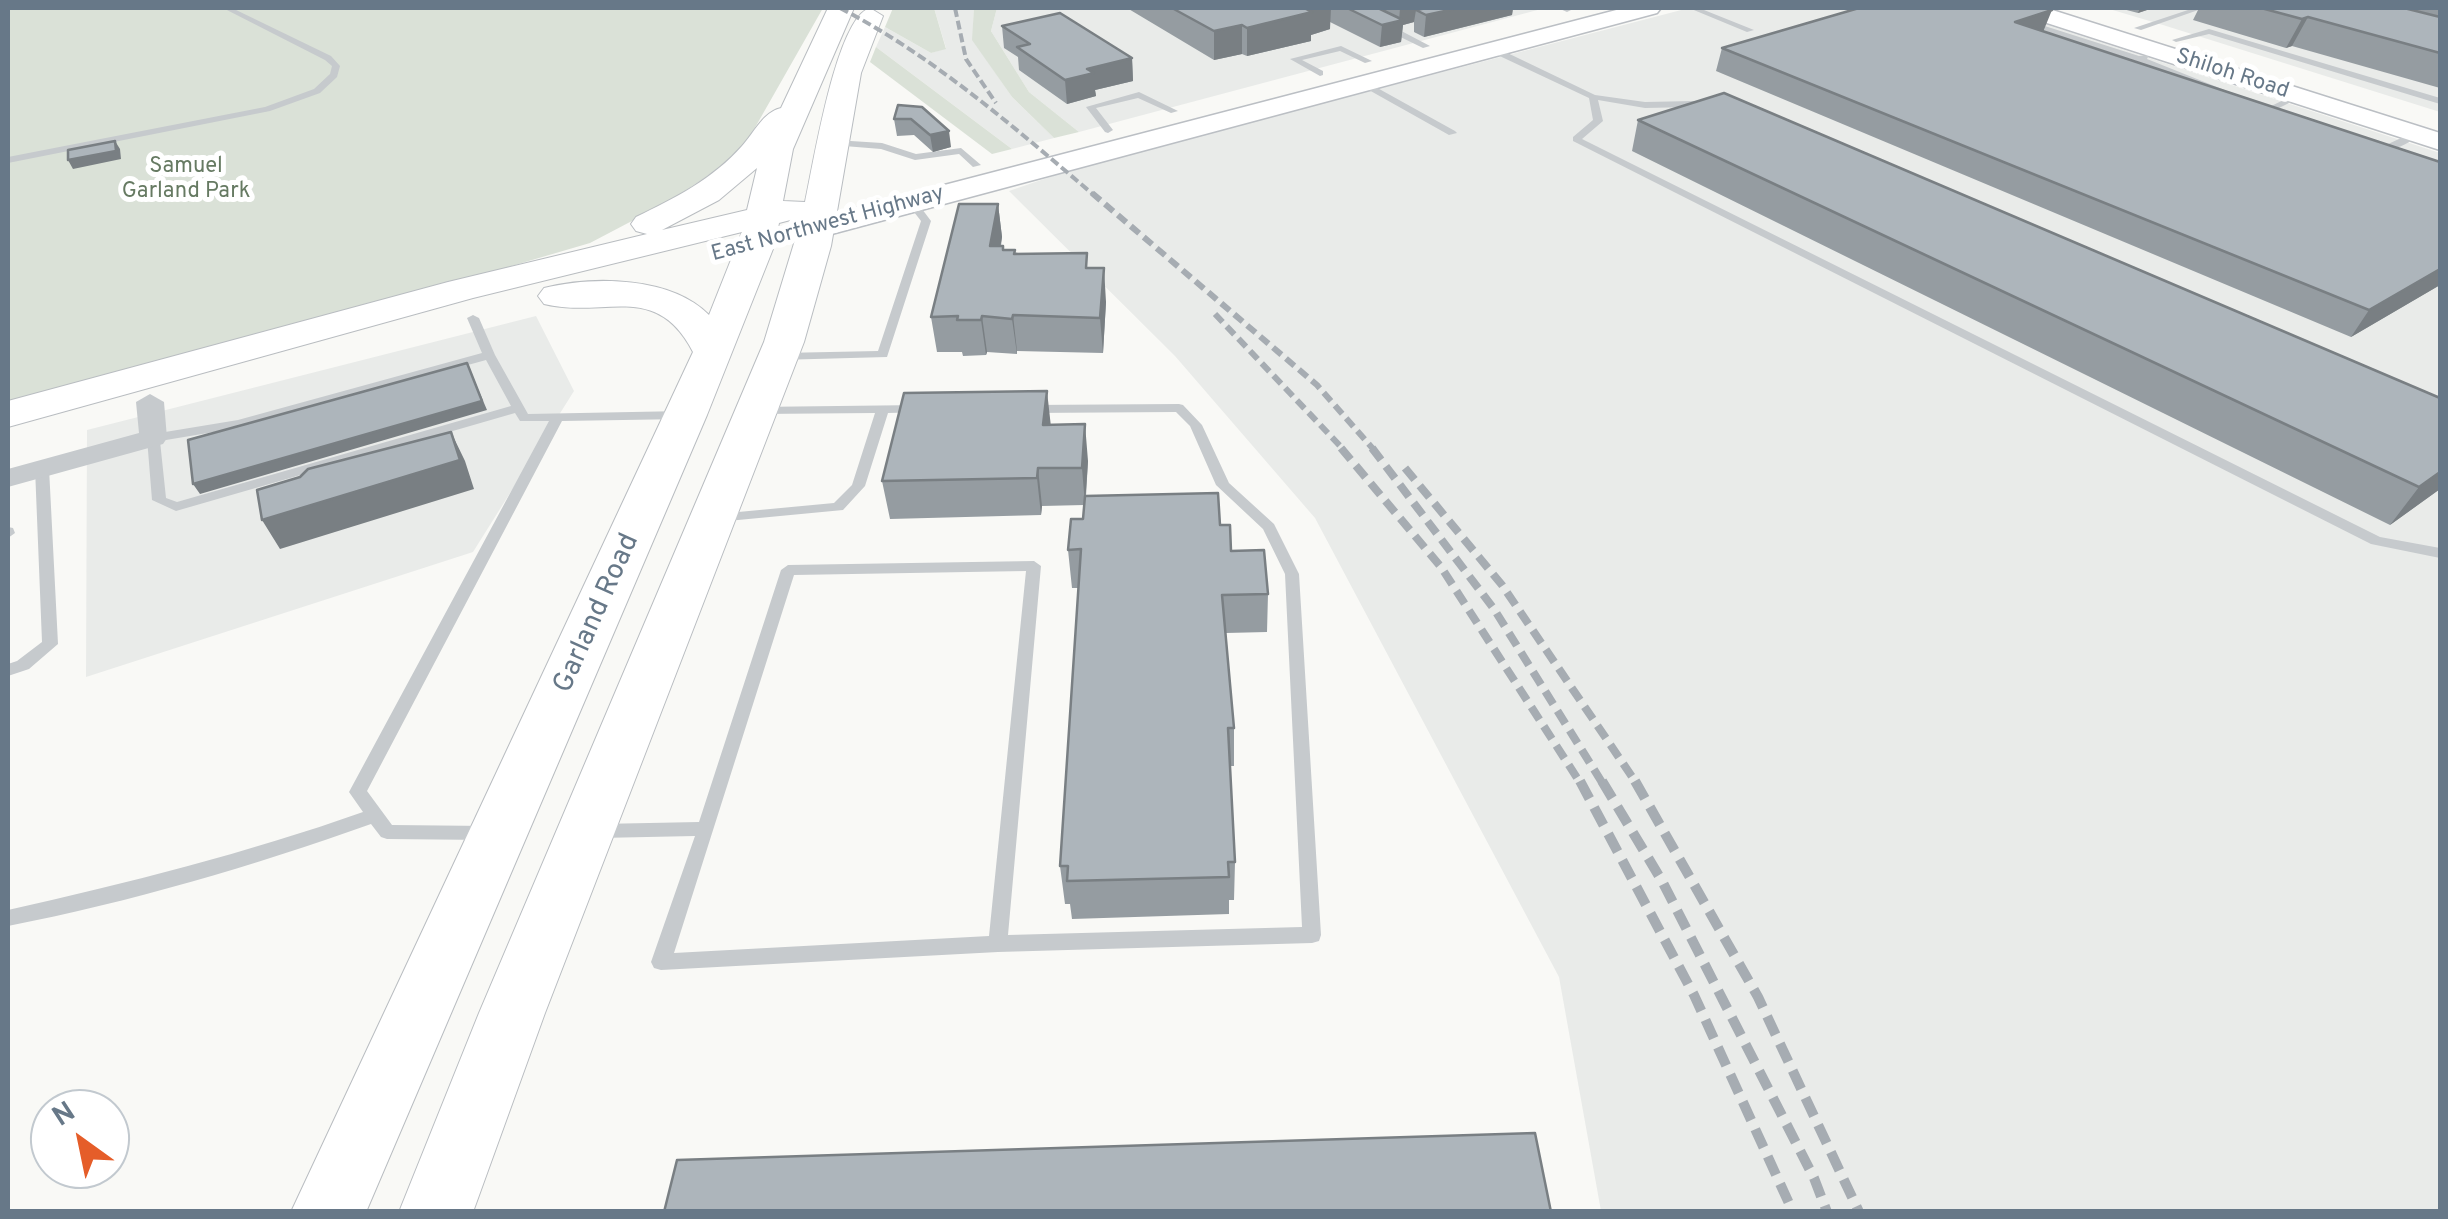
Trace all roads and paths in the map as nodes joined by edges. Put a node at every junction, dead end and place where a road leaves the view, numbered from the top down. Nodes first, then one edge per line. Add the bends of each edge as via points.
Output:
1 (227, 8) edge
2 (841, 8) edge
3 (873, 8) edge
4 (1648, 8) edge
5 (1693, 8) edge
6 (2074, 8) edge
7 (2200, 8) edge
8 (1575, 12) edge
9 (2020, 13) edge
10 (1379, 24) edge
11 (2138, 28) junction
12 (1750, 30) dead end
13 (1395, 32) junction
14 (1419, 37) junction
15 (1492, 49) junction
16 (2159, 50) junction
17 (1349, 76) junction
18 (806, 79) junction
19 (1593, 97) junction
20 (2440, 101) edge
21 (2293, 105) junction
22 (2270, 108) junction
23 (1712, 112) edge
24 (1452, 132) dead end
25 (2433, 133) edge
26 (2370, 142) edge
27 (835, 143) junction
28 (8, 160) edge
29 (976, 165) junction
30 (912, 203) junction
31 (820, 215) junction
32 (762, 229) junction
33 (557, 296) junction
34 (467, 304) junction
35 (712, 350) junction
36 (489, 355) junction
37 (778, 357) junction
38 (519, 408) junction
39 (882, 409) junction
40 (942, 409) edge
41 (1021, 409) edge
42 (755, 410) junction
43 (8, 414) edge
44 (686, 415) junction
45 (558, 417) junction
46 (151, 420) junction
47 (8, 440) edge
48 (42, 468) junction
49 (8, 478) edge
50 (712, 518) junction
51 (2440, 552) edge
52 (8, 670) edge
53 (375, 815) junction
54 (706, 829) junction
55 (585, 832) junction
56 (498, 834) junction
57 (8, 918) edge
58 (998, 944) junction
59 (328, 1212) edge
60 (436, 1212) edge

1 - 28 lane via 328,58 334,74 317,91 267,108
2 - 18 main road, Garland Road
3 - 27 main road via 847,73
4 - 8 main road, East Northwest Highway
5 - 12 lane
6 - 11 main road, Shiloh Road
7 - 11 lane
8 - 14 main road, East Northwest Highway
8 - 15 main road, East Northwest Highway
9 - 16 main road, Shiloh Road
10 - 13 lane
11 - 16 main road, Shiloh Road
13 - 14 lane
13 - 14 lane
14 - 17 main road, East Northwest Highway
15 - 17 main road, East Northwest Highway
15 - 19 lane
16 - 20 lane via 2208,30
16 - 21 main road, Shiloh Road
16 - 22 lane
16 - 25 main road, Shiloh Road
17 - 17 lane via 1294,60 1342,48
17 - 24 lane
17 - 29 main road, East Northwest Highway via 1174,111
17 - 30 main road, East Northwest Highway
18 - 32 main road, Garland Road via 778,149
18 - 34 main road via 756,155 725,182 631,232
19 - 23 lane via 1694,104
19 - 51 lane via 1598,121 1576,139 2376,541
21 - 22 lane
21 - 22 lane
21 - 25 main road, Shiloh Road
25 - 26 lane via 2387,148
27 - 29 lane via 882,146 914,157 961,151
27 - 31 main road
29 - 31 main road, East Northwest Highway
30 - 31 main road, East Northwest Highway
30 - 37 lane via 926,221 883,354
31 - 32 main road, East Northwest Highway
31 - 37 main road
32 - 33 main road, East Northwest Highway
32 - 34 main road, East Northwest Highway
32 - 35 main road, Garland Road
33 - 34 main road, East Northwest Highway
33 - 35 main road via 659,299 694,318
34 - 36 lane
34 - 43 main road, East Northwest Highway
34 - 46 main road, East Northwest Highway
35 - 44 main road, Garland Road
36 - 38 lane
36 - 46 lane via 238,424
37 - 42 main road
38 - 45 lane via 524,418
38 - 46 lane via 176,507 158,500
39 - 40 lane
39 - 42 lane
39 - 50 lane via 858,486 838,507
41 - 58 lane via 1179,408 1196,425 1224,485 1269,527 1292,574 1312,936
42 - 50 main road
44 - 45 lane
44 - 56 main road, Garland Road
45 - 53 lane via 358,792
46 - 47 main road, East Northwest Highway
46 - 48 street
48 - 49 street
48 - 52 lane via 50,644
50 - 55 main road
53 - 56 lane via 387,832
53 - 57 lane via 279,851
54 - 55 lane
54 - 58 lane via 662,962
54 - 58 lane via 788,570 1034,566
55 - 56 main road
55 - 60 main road
56 - 59 main road, Garland Road

